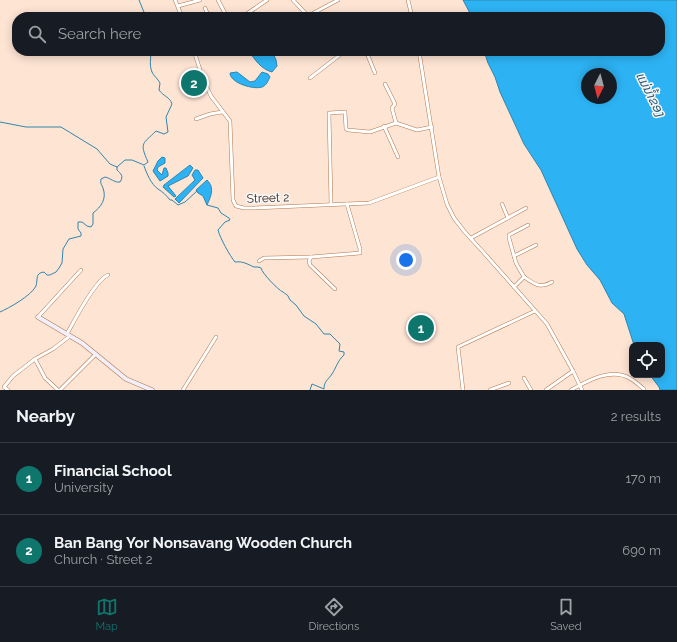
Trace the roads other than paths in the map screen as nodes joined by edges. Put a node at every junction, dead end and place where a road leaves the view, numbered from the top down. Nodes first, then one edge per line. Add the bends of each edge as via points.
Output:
1 (175, 0) edge
2 (200, 0) edge
3 (218, 0) edge
4 (258, 0) edge
5 (267, 0) edge
6 (293, 0) edge
7 (338, 0) edge
8 (408, 0) edge
9 (260, 4) junction
10 (178, 6) junction
11 (205, 8) dead end
12 (180, 12) edge
13 (206, 12) edge
14 (224, 12) edge
15 (249, 12) edge
16 (303, 12) edge
17 (316, 12) edge
18 (410, 12) edge
19 (196, 56) edge
20 (339, 56) edge
21 (368, 56) edge
22 (420, 56) edge
23 (375, 74) dead end
24 (310, 78) dead end
25 (385, 84) dead end
26 (222, 112) junction
27 (196, 119) dead end
28 (396, 123) junction
29 (384, 126) junction
30 (432, 127) junction
31 (398, 157) dead end
32 (439, 177) junction
33 (331, 204) junction
34 (347, 204) junction
35 (502, 204) dead end
36 (526, 208) dead end
37 (508, 218) junction
38 (528, 225) dead end
39 (471, 238) junction
40 (536, 245) dead end
41 (514, 256) junction
42 (311, 257) junction
43 (259, 261) dead end
44 (81, 270) dead end
45 (108, 275) dead end
46 (524, 277) junction
47 (552, 282) dead end
48 (514, 287) junction
49 (335, 289) dead end
50 (535, 310) junction
51 (38, 316) joint
52 (68, 335) junction
53 (216, 337) dead end
54 (96, 354) junction
55 (35, 359) junction
56 (573, 371) junction
57 (524, 378) dead end
58 (509, 383) dead end
59 (580, 386) junction
60 (644, 389) edge
61 (8, 390) edge
62 (59, 390) edge
63 (152, 390) edge
64 (182, 390) edge
65 (463, 390) edge
66 (490, 390) edge
67 (531, 390) edge
68 (546, 390) edge
69 (571, 390) edge
70 (582, 390) edge

1 - 10 street
2 - 10 street
3 - 14 street
4 - 9 street
5 - 9 street
6 - 16 street
7 - 17 street
8 - 18 street
9 - 15 street
10 - 12 street
11 - 13 street
19 - 26 street, Street 2 via 206,87
20 - 24 street
21 - 23 street
22 - 30 street
25 - 28 street via 395,104 392,108
26 - 27 street
26 - 33 street, Street 2 via 230,122 233,200 236,206 254,208
28 - 29 street
28 - 30 street via 417,130
29 - 31 street
29 - 33 street via 370,132 348,130 344,112 329,113
30 - 32 street
32 - 34 street, Street 2 via 376,201
32 - 39 street via 452,214
33 - 34 street, Street 2
34 - 42 street via 360,253
35 - 37 street
36 - 37 street
37 - 39 street
38 - 41 street via 509,235
39 - 48 street
40 - 41 street
41 - 46 street
42 - 43 street via 264,258
42 - 49 street via 308,261 310,265
44 - 51 street
45 - 52 street via 103,277 88,298
46 - 47 street via 537,285
46 - 48 street
48 - 50 street
50 - 56 street
50 - 65 street via 458,347
51 - 52 street
52 - 54 street
52 - 55 street via 53,349
53 - 64 street
54 - 62 street
54 - 63 street via 126,379
55 - 61 street via 13,376 4,387
55 - 62 street via 45,378
56 - 59 street
56 - 68 street
57 - 67 street
58 - 66 street
59 - 60 street via 609,374 618,374 631,379
59 - 69 street
59 - 70 street

